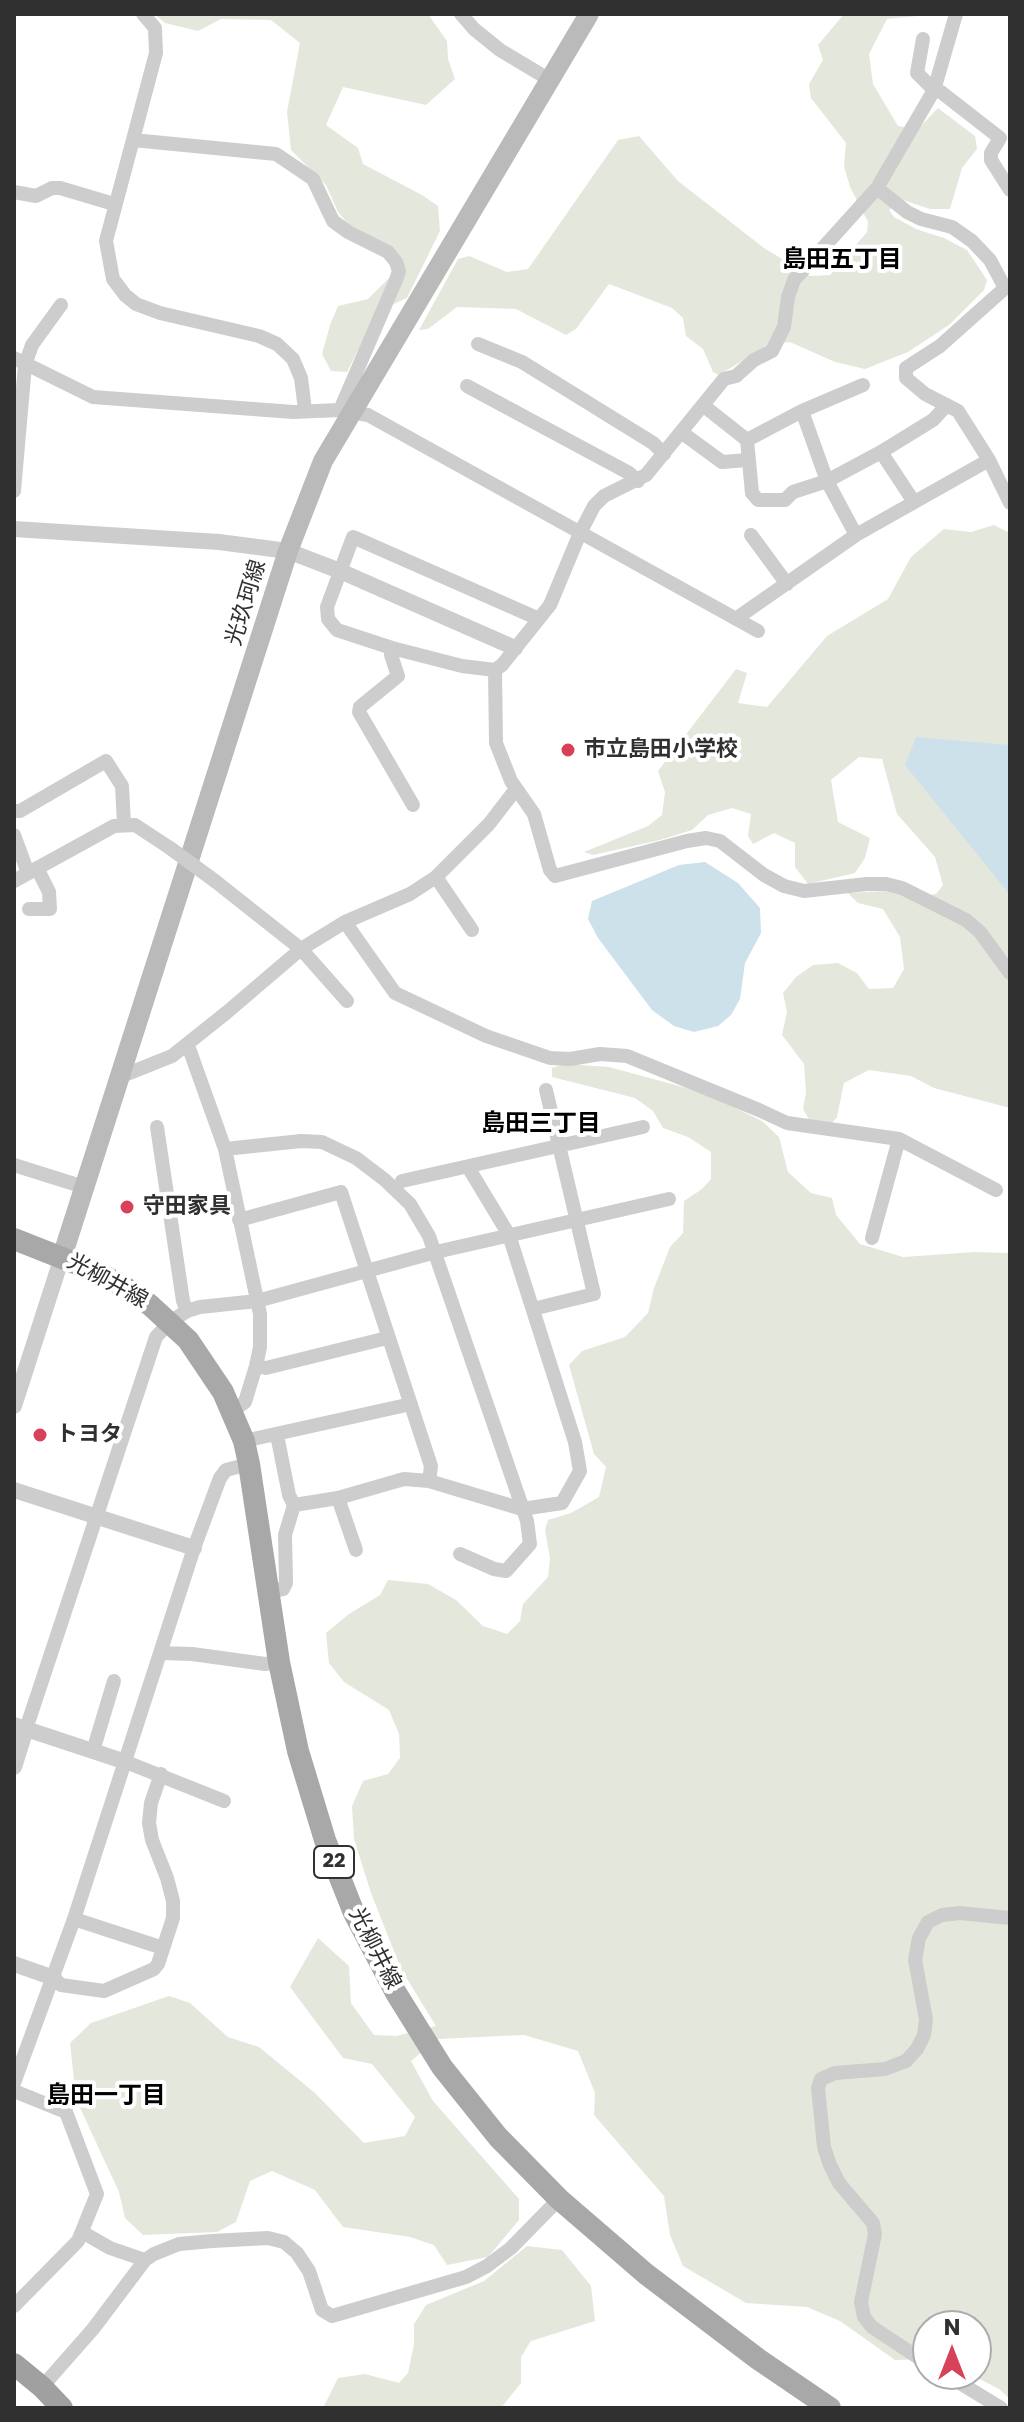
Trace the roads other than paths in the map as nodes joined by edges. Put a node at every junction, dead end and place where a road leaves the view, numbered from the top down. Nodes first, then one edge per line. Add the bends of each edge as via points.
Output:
1 (143, 14) edge
2 (461, 14) edge
3 (589, 14) edge
4 (956, 14) edge
5 (923, 39) dead end
6 (550, 80) junction
7 (934, 90) junction
8 (133, 140) junction
9 (1006, 174) edge
10 (877, 188) junction
11 (1010, 190) edge
12 (14, 192) edge
13 (114, 204) junction
14 (61, 305) dead end
15 (478, 344) dead end
16 (20, 361) edge
17 (863, 385) dead end
18 (467, 386) dead end
19 (947, 405) junction
20 (704, 406) junction
21 (305, 410) junction
22 (346, 411) junction
23 (802, 411) junction
24 (681, 432) junction
25 (747, 440) junction
26 (881, 452) junction
27 (664, 454) junction
28 (748, 460) junction
29 (989, 460) junction
30 (638, 481) junction
31 (827, 481) junction
32 (14, 491) edge
33 (914, 502) junction
34 (1010, 503) edge
35 (14, 529) edge
36 (580, 533) junction
37 (751, 535) dead end
38 (856, 535) junction
39 (288, 551) junction
40 (340, 571) junction
41 (787, 584) junction
42 (737, 618) junction
43 (539, 619) junction
44 (758, 631) dead end
45 (392, 648) junction
46 (515, 648) junction
47 (495, 670) junction
48 (516, 789) junction
49 (413, 805) dead end
50 (14, 811) edge
51 (124, 824) junction
52 (14, 835) edge
53 (32, 871) junction
54 (436, 877) junction
55 (14, 881) edge
56 (29, 909) dead end
57 (345, 922) junction
58 (472, 930) dead end
59 (301, 949) junction
60 (1010, 973) edge
61 (347, 1001) dead end
62 (185, 1046) junction
63 (117, 1078) junction
64 (546, 1090) dead end
65 (157, 1127) dead end
66 (643, 1127) dead end
67 (899, 1139) junction
68 (559, 1145) junction
69 (225, 1149) junction
70 (14, 1165) edge
71 (468, 1167) junction
72 (402, 1181) dead end
73 (84, 1187) junction
74 (996, 1190) dead end
75 (669, 1199) dead end
76 (239, 1220) junction
77 (577, 1220) junction
78 (509, 1235) junction
79 (872, 1238) dead end
80 (14, 1239) edge
81 (436, 1252) junction
82 (62, 1257) junction
83 (366, 1270) junction
84 (257, 1301) junction
85 (533, 1309) junction
86 (179, 1316) junction
87 (387, 1338) junction
88 (256, 1366) junction
89 (411, 1404) junction
90 (14, 1406) edge
91 (232, 1411) junction
92 (277, 1435) junction
93 (244, 1441) junction
94 (249, 1464) junction
95 (429, 1481) junction
96 (14, 1490) edge
97 (338, 1498) junction
98 (294, 1505) junction
99 (522, 1509) junction
100 (97, 1517) junction
101 (194, 1548) junction
102 (356, 1550) dead end
103 (460, 1554) dead end
104 (268, 1593) junction
105 (161, 1653) junction
106 (279, 1662) junction
107 (114, 1681) dead end
108 (20, 1727) edge
109 (93, 1751) junction
110 (126, 1762) junction
111 (14, 1767) edge
112 (161, 1774) junction
113 (224, 1801) dead end
114 (1010, 1918) edge
115 (74, 1919) junction
116 (163, 1948) junction
117 (14, 1964) edge
118 (54, 1978) junction
119 (14, 2083) edge
120 (14, 2091) edge
121 (559, 2199) junction
122 (82, 2232) junction
123 (145, 2260) junction
124 (14, 2306) edge
125 (912, 2353) edge
126 (14, 2364) edge
127 (42, 2387) junction
128 (971, 2390) edge
129 (62, 2408) edge
130 (830, 2408) edge
131 (1001, 2408) edge

1 - 8 street via 155,28 157,42
2 - 6 street via 500,50
3 - 6 main road, 光玖珂線
4 - 7 street
5 - 7 street via 917,73
6 - 22 main road, 光玖珂線 via 386,358
7 - 9 street via 1000,138 991,160
7 - 10 street
8 - 13 street
8 - 22 street via 276,154 313,179 333,221 388,252 396,262 396,280
9 - 11 street
10 - 19 street via 907,212 952,227 972,241 1005,288 940,346 906,368 906,378
10 - 20 street via 794,280 784,327 772,351 724,379
12 - 13 street via 36,196 60,188
13 - 21 street via 106,241 108,260 125,295 160,313 277,344 293,359
14 - 16 street
15 - 27 street via 522,362
16 - 21 street via 93,397
16 - 32 street
17 - 23 street
18 - 30 street
19 - 26 street via 933,420
19 - 29 street via 958,411
20 - 24 street
20 - 25 street
21 - 22 street
22 - 36 street via 368,415
22 - 39 main road, 光玖珂線
23 - 25 street
23 - 31 street
24 - 27 street
24 - 28 street via 722,462
25 - 28 street
26 - 31 street
26 - 33 street
27 - 30 street
28 - 31 street via 752,493 758,500 785,500
29 - 33 street
29 - 34 street
30 - 36 street via 604,496
31 - 38 street
33 - 38 street
35 - 39 street
36 - 42 street
36 - 43 street
37 - 41 street
38 - 41 street
39 - 40 street
39 - 63 main road, 光玖珂線
40 - 43 street via 353,537
40 - 45 street via 328,619 337,630
40 - 46 street
41 - 42 street
42 - 44 street
43 - 46 street
45 - 47 street
45 - 49 street via 398,676 359,712
46 - 47 street
47 - 48 street via 496,743
48 - 54 street
48 - 60 street via 534,814 555,876 706,838 720,841 784,886 804,891 867,884 902,888 966,920
50 - 51 street via 106,761 122,786
51 - 53 street
51 - 59 street, bridge via 135,825 170,848
52 - 53 street
53 - 55 street
53 - 56 street via 49,892 50,909
54 - 57 street
54 - 58 street
57 - 59 street
57 - 67 street via 395,993 486,1036 550,1058 627,1056 787,1123
59 - 61 street
59 - 62 street
62 - 63 street
62 - 69 street
63 - 73 main road, 光玖珂線
64 - 68 street
65 - 86 street via 183,1301
66 - 68 street
67 - 74 street
67 - 79 street
68 - 71 street
68 - 77 street
69 - 76 street
69 - 81 street via 322,1142 356,1158 410,1204
70 - 73 street
71 - 72 street
71 - 78 street
73 - 82 main road, 光玖珂線
75 - 77 street
76 - 83 street via 341,1192
76 - 84 street
77 - 78 street
77 - 85 street via 594,1294
78 - 81 street
78 - 85 street
80 - 82 main road, 光柳井線 / 22
81 - 83 street
81 - 99 street
82 - 86 main road, 光柳井線 / 22
82 - 90 street
83 - 84 street
83 - 87 street
84 - 86 street via 200,1307
84 - 88 street
85 - 99 street via 580,1471 562,1503
86 - 91 main road, 光柳井線 / 22
86 - 100 street via 156,1337
87 - 88 street via 266,1368
87 - 89 street
88 - 91 street via 245,1402
89 - 92 street
89 - 95 street via 431,1466
91 - 93 main road, 光柳井線 / 22
92 - 93 street
92 - 98 street
93 - 94 main road, 光柳井線 / 22
94 - 101 street via 226,1470 220,1478
94 - 104 main road, 光柳井線 / 22
95 - 97 street via 404,1479
95 - 99 street
96 - 100 street
97 - 98 street
97 - 102 street
98 - 104 street via 285,1535 286,1583
99 - 103 street via 530,1544 506,1571
100 - 101 street
100 - 108 street
101 - 105 street
104 - 106 main road, 光柳井線 / 22
105 - 106 street
105 - 110 street
106 - 121 main road, 光柳井線 / 22 via 298,1751 354,1913 442,2067 498,2137
107 - 109 street
108 - 109 street
108 - 111 street
109 - 110 street
110 - 112 street
110 - 115 street
112 - 113 street
112 - 116 street via 149,1823 173,1901
114 - 125 street via 960,1913 928,1922 915,1960 926,2019 917,2049 906,2061 885,2069 835,2073 821,2079 818,2088 830,2165 873,2223 861,2302 864,2317
115 - 116 street
115 - 118 street
116 - 118 street via 154,1969 104,1991 61,1985
117 - 118 street
118 - 119 street
120 - 122 street via 66,2112 97,2194
121 - 123 street via 511,2248 466,2277 332,2316 322,2310 309,2271 284,2242 268,2238 179,2244
121 - 130 main road, 光柳井線 / 22 via 646,2274
122 - 123 street
122 - 124 street
123 - 127 street
126 - 127 highway
127 - 129 highway
128 - 131 street

